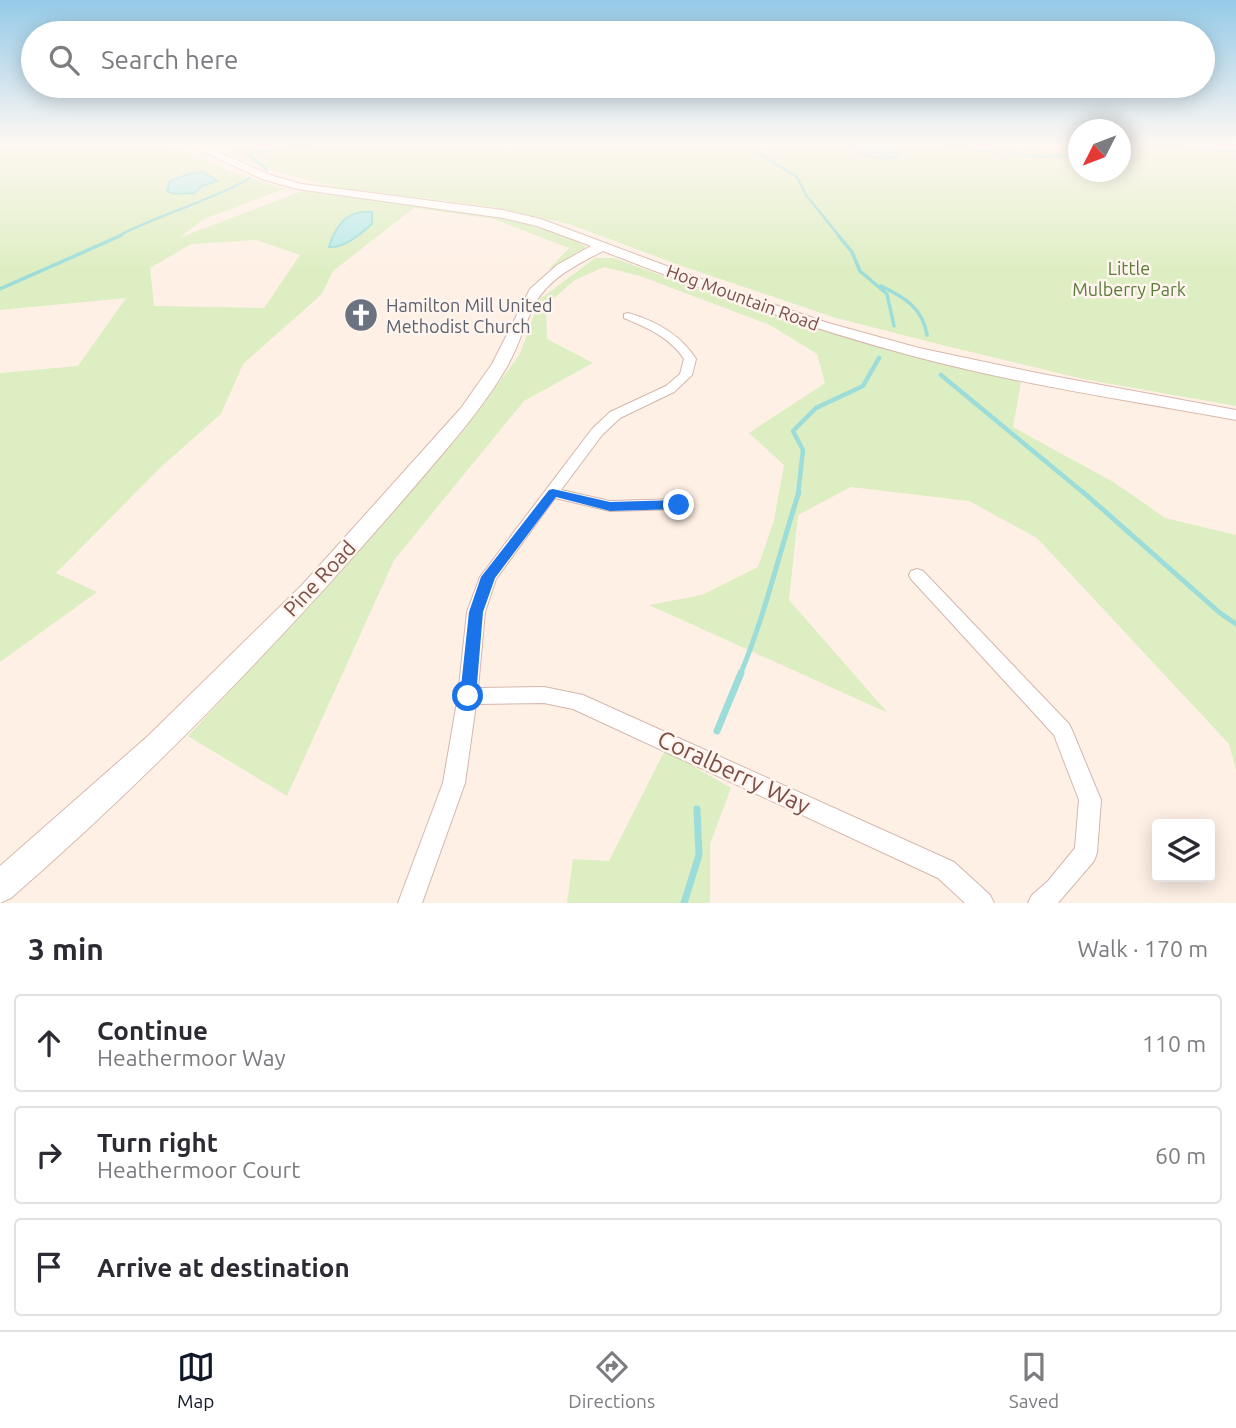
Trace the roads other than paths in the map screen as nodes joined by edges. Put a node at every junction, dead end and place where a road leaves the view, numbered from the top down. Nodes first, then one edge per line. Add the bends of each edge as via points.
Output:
1 (302, 187) edge
2 (604, 246) junction
3 (628, 316) dead end
4 (1236, 415) edge
5 (553, 493) junction
6 (679, 505) dead end
7 (917, 575) dead end
8 (468, 696) junction
9 (0, 887) edge
10 (410, 903) edge
11 (982, 903) edge
12 (1040, 903) edge

1 - 2 street, Hog Mountain Road via 503,214
2 - 4 street, Hog Mountain Road via 811,322 916,352
2 - 9 street, Pine Road via 558,271 537,290 500,364 462,419 274,628 63,834
3 - 5 street via 669,334 682,345 690,359 686,375 670,389 615,415 597,432
5 - 6 street via 610,506
5 - 8 street via 488,577 476,612
7 - 12 street via 1062,730 1090,800 1086,853
8 - 10 street via 454,783
8 - 11 street, Coralberry Way via 544,695 576,701 946,870

